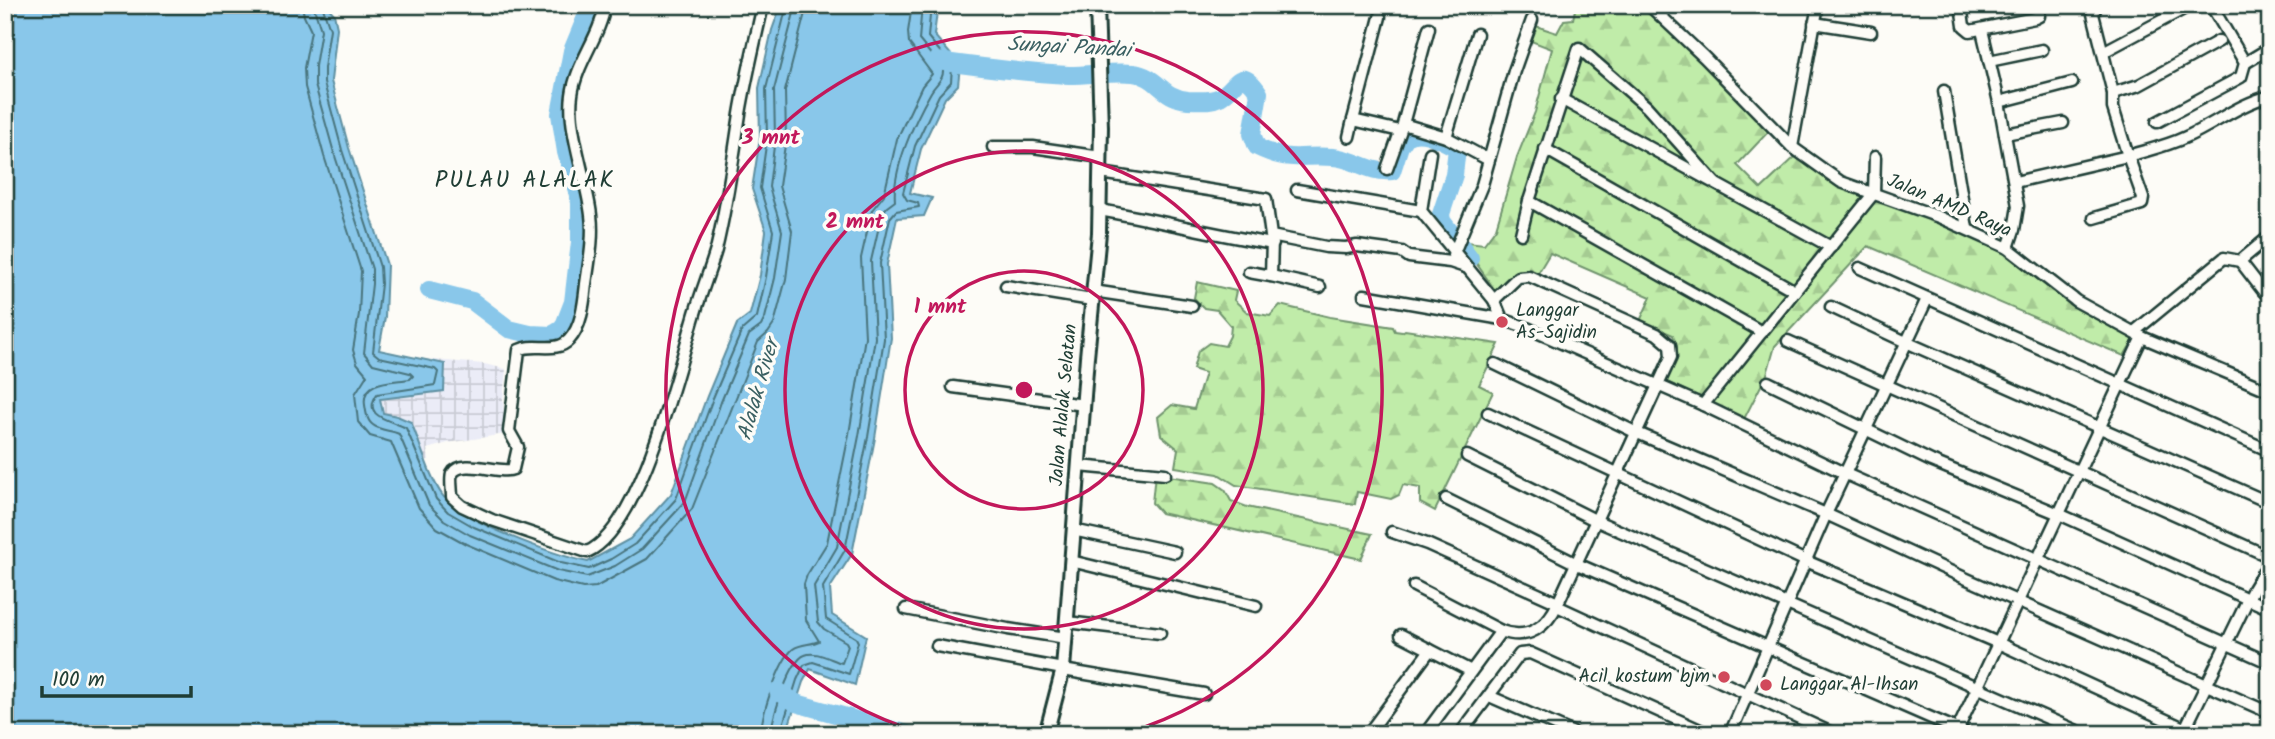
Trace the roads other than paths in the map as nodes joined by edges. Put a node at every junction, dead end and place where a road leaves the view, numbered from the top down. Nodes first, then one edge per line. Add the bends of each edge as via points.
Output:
1 (605, 5) edge
2 (763, 5) edge
3 (1097, 5) edge
4 (1649, 5) edge
5 (1818, 5) edge
6 (1961, 5) edge
7 (2039, 5) edge
8 (2097, 5) edge
9 (2191, 5) edge
10 (2211, 5) edge
11 (2263, 5) edge
12 (1380, 17) dead end
13 (2270, 17) edge
14 (1532, 20) dead end
15 (1814, 23) junction
16 (1429, 28) dead end
17 (1982, 30) junction
18 (1871, 32) dead end
19 (1478, 34) dead end
20 (2218, 41) dead end
21 (2270, 48) edge
22 (2042, 50) dead end
23 (2103, 52) junction
24 (1989, 61) junction
25 (2245, 63) junction
26 (2073, 83) dead end
27 (1944, 91) dead end
28 (2113, 93) junction
29 (2270, 96) edge
30 (1561, 99) junction
31 (1999, 102) junction
32 (1353, 120) junction
33 (2063, 122) dead end
34 (2157, 122) dead end
35 (1401, 128) junction
36 (2005, 134) junction
37 (1349, 137) dead end
38 (1446, 137) junction
39 (993, 147) dead end
40 (1793, 147) junction
41 (1545, 149) junction
42 (1430, 153) dead end
43 (2128, 156) junction
44 (1101, 157) junction
45 (1875, 157) dead end
46 (1489, 160) junction
47 (1387, 169) dead end
48 (1101, 173) junction
49 (2015, 182) junction
50 (1714, 183) junction
51 (1297, 190) dead end
52 (1874, 193) junction
53 (1529, 201) junction
54 (1099, 210) junction
55 (1421, 211) junction
56 (2094, 218) dead end
57 (1967, 228) junction
58 (1521, 234) dead end
59 (2270, 236) edge
60 (1272, 240) junction
61 (1458, 246) junction
62 (1831, 247) junction
63 (2008, 248) junction
64 (2240, 261) junction
65 (1450, 262) junction
66 (1465, 267) junction
67 (1860, 268) dead end
68 (1250, 272) dead end
69 (1271, 276) junction
70 (1006, 286) dead end
71 (1320, 286) dead end
72 (1795, 291) junction
73 (2268, 293) edge
74 (1364, 295) dead end
75 (1093, 296) junction
76 (1927, 299) junction
77 (1493, 300) junction
78 (1192, 306) dead end
79 (1831, 307) dead end
80 (1502, 319) junction
81 (1762, 332) junction
82 (2138, 334) junction
83 (1788, 341) dead end
84 (1906, 342) junction
85 (1495, 363) dead end
86 (1768, 382) dead end
87 (2120, 384) junction
88 (1886, 385) junction
89 (1656, 386) junction
90 (953, 387) dead end
91 (2270, 391) edge
92 (1084, 405) junction
93 (1703, 405) junction
94 (1488, 414) dead end
95 (2100, 427) junction
96 (1867, 430) junction
97 (1635, 432) junction
98 (2270, 451) edge
99 (1467, 456) dead end
100 (1079, 466) junction
101 (2079, 471) junction
102 (1164, 474) dead end
103 (1846, 474) junction
104 (1618, 475) junction
105 (1446, 499) dead end
106 (2270, 503) edge
107 (2059, 513) junction
108 (1826, 514) junction
109 (1597, 521) junction
110 (1073, 530) junction
111 (1392, 532) dead end
112 (1175, 552) dead end
113 (2038, 557) junction
114 (2270, 559) edge
115 (1071, 561) junction
116 (1806, 561) junction
117 (1577, 564) junction
118 (1414, 586) dead end
119 (2248, 599) junction
120 (2018, 601) junction
121 (1557, 604) junction
122 (1786, 604) junction
123 (1256, 606) dead end
124 (906, 609) dead end
125 (2270, 609) edge
126 (1068, 622) junction
127 (1501, 631) junction
128 (1160, 633) dead end
129 (1401, 635) dead end
130 (1066, 638) junction
131 (1997, 643) junction
132 (2227, 643) junction
133 (936, 646) dead end
134 (1768, 646) junction
135 (1430, 650) junction
136 (2270, 663) edge
137 (1063, 669) junction
138 (1471, 671) junction
139 (2207, 684) junction
140 (1978, 686) junction
141 (1204, 694) dead end
142 (1747, 694) junction
143 (1489, 696) junction
144 (2270, 713) edge
145 (1956, 731) edge
146 (2184, 731) edge
147 (1046, 734) edge
148 (1368, 734) edge
149 (1425, 734) edge
150 (1460, 734) edge
151 (1576, 734) edge
152 (1709, 734) edge
153 (1730, 734) edge
154 (1834, 734) edge
155 (1968, 734) edge
156 (2084, 734) edge
157 (2197, 734) edge

1 - 2 street via 572,95 592,219 577,327 568,341 554,347 519,350 509,431 518,447 513,469 505,472 482,466 457,470 451,477 452,497 462,506 583,551 590,551 613,530 637,489 680,369 715,250
3 - 44 street, Jalan Alalak Selatan
4 - 40 street, Jalan AMD Raya
5 - 15 street
6 - 17 street via 1965,28
7 - 17 street via 2035,18
8 - 23 street via 2093,15
9 - 23 street
10 - 25 street
11 - 13 street
12 - 32 street
14 - 46 street
15 - 18 street
15 - 40 street
16 - 35 street
17 - 24 street
19 - 38 street
20 - 28 street via 2149,80
21 - 25 street
22 - 24 street
23 - 28 street
24 - 31 street
25 - 34 street via 2239,80
26 - 31 street
27 - 57 street
28 - 43 street
29 - 43 street via 2164,147
30 - 41 street
30 - 50 street
30 - 50 street via 1579,48 1647,107
31 - 36 street
32 - 35 street
32 - 37 street
33 - 36 street
35 - 38 street
35 - 47 street
36 - 49 street
38 - 46 street
39 - 44 street via 1032,147
40 - 52 street, Jalan AMD Raya via 1841,182
41 - 53 street
41 - 72 street
42 - 55 street
43 - 49 street
43 - 56 street via 2142,204
44 - 48 street, Jalan Alalak Selatan
45 - 52 street
46 - 61 street
48 - 54 street, Jalan Alalak Selatan
48 - 60 street via 1266,199
49 - 63 street via 2018,206
50 - 62 street
51 - 55 street
52 - 57 street, Jalan AMD Raya
52 - 62 street
53 - 58 street
53 - 81 street
54 - 60 street via 1224,236
54 - 75 street, Jalan Alalak Selatan
55 - 61 street
57 - 63 street, Jalan AMD Raya
59 - 64 street
60 - 65 street via 1357,246
60 - 69 street
61 - 65 street
61 - 66 street
62 - 72 street
63 - 82 street, Jalan AMD Raya via 2077,301
64 - 73 street
64 - 82 street via 2224,258
65 - 66 street
66 - 77 street
67 - 76 street
68 - 69 street
69 - 71 street
70 - 75 street
72 - 81 street
74 - 80 street
75 - 78 street
75 - 92 street, Jalan Alalak Selatan
76 - 84 street
76 - 87 street
77 - 80 street
77 - 89 street via 1518,277 1529,276 1657,334 1667,341 1671,357
79 - 84 street
80 - 89 street
81 - 93 street
82 - 87 street
82 - 91 street, Jalan AMD Raya
83 - 88 street
84 - 88 street
84 - 95 street
85 - 97 street
86 - 96 street
87 - 95 street
87 - 98 street
88 - 96 street
88 - 101 street
89 - 93 street
89 - 97 street
90 - 92 street
92 - 100 street, Jalan Alalak Selatan
93 - 103 street
94 - 104 street
95 - 101 street
95 - 106 street
96 - 103 street
96 - 107 street
97 - 104 street
97 - 108 street
99 - 109 street
100 - 102 street
100 - 110 street, Jalan Alalak Selatan
101 - 107 street
101 - 114 street
103 - 108 street
103 - 113 street
104 - 109 street
104 - 116 street
105 - 117 street
107 - 113 street
107 - 119 street
108 - 116 street
108 - 120 street
109 - 117 street
109 - 122 street
110 - 112 street
110 - 115 street, Jalan Alalak Selatan
111 - 121 street
113 - 120 street
113 - 132 street
114 - 119 street
115 - 123 street
115 - 126 street, Jalan Alalak Selatan
116 - 122 street
116 - 131 street
117 - 121 street
117 - 134 street
118 - 127 street
119 - 125 street
119 - 132 street
120 - 131 street
120 - 139 street
121 - 127 street via 1538,631
121 - 142 street
122 - 134 street
122 - 140 street
124 - 130 street
126 - 128 street
126 - 130 street, Jalan Alalak Selatan
127 - 138 street
129 - 135 street
130 - 137 street, Jalan Alalak Selatan
131 - 140 street
131 - 146 street
132 - 136 street
132 - 139 street
133 - 137 street
134 - 142 street
134 - 145 street
135 - 138 street
135 - 148 street
137 - 141 street
137 - 147 street, Jalan Alalak Selatan
138 - 149 street
139 - 144 street
139 - 146 street
140 - 145 street
140 - 156 street
142 - 153 street
142 - 154 street
143 - 150 street
143 - 151 street
143 - 152 street via 1520,654 1530,653
145 - 155 street
146 - 157 street

